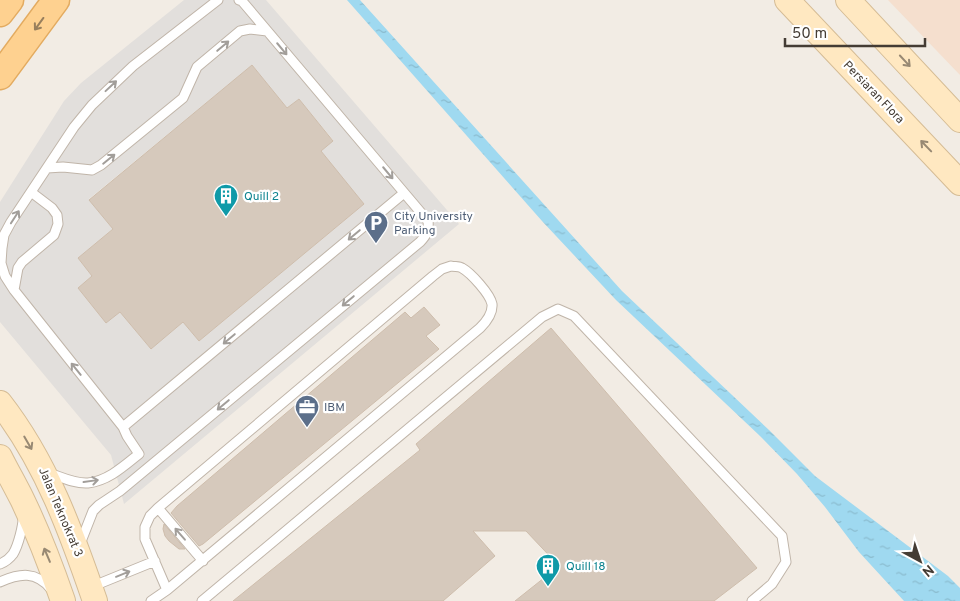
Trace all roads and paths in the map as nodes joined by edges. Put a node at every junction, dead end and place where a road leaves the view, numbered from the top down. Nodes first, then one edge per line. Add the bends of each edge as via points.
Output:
1 (10, 0) edge
2 (56, 0) edge
3 (218, 0) edge
4 (239, 0) edge
5 (787, 0) edge
6 (848, 0) edge
7 (0, 13) edge
8 (267, 31) junction
9 (0, 76) edge
10 (936, 94) junction
11 (960, 109) edge
12 (960, 120) edge
13 (47, 168) junction
14 (960, 183) edge
15 (31, 192) junction
16 (404, 193) junction
17 (14, 290) junction
18 (0, 403) edge
19 (123, 427) junction
20 (139, 454) junction
21 (0, 457) edge
22 (149, 467) junction
23 (44, 472) junction
24 (21, 498) junction
25 (158, 508) junction
26 (78, 550) junction
27 (155, 561) junction
28 (203, 561) junction
29 (0, 564) edge
30 (0, 582) edge
31 (167, 590) junction
32 (93, 594) edge
33 (62, 601) edge
34 (151, 601) edge
35 (202, 601) edge
36 (752, 601) edge

1 - 7 main road
2 -> 9 main road
13 -> 3 lane via 74,127 100,96 132,66
4 - 8 lane
14 -> 5 main road, Persiaran Flora
6 -> 10 main road
13 -> 8 lane via 92,170 101,165 183,98 197,67 240,32 250,29
8 -> 16 lane
10 - 11 main road
10 - 12 main road
13 - 15 lane
17 -> 15 lane via 5,276 2,263 4,235
15 - 17 lane via 52,208 58,224 54,235 18,268
16 -> 19 lane
16 -> 22 lane via 428,221 429,230 425,237
19 -> 17 lane
18 -> 23 main road, Jalan Teknokrat 3
19 - 20 lane
20 - 22 lane
23 -> 20 lane via 87,483 118,472
21 - 24 main road
22 - 26 lane via 93,511
23 - 26 main road, Jalan Teknokrat 3
24 - 29 lane via 23,519 17,544 13,554
33 -> 24 main road via 52,568
25 - 27 lane via 145,527 145,539
28 -> 25 lane
25 - 28 lane via 442,269 460,267 489,296 491,312 480,328
26 - 32 main road, Jalan Teknokrat 3
27 - 31 lane
32 -> 27 lane
28 - 31 lane
30 - 33 lane via 12,576 32,576 45,583
31 - 34 lane
35 - 36 lane via 542,317 558,309 574,316 782,536 786,562 772,584

